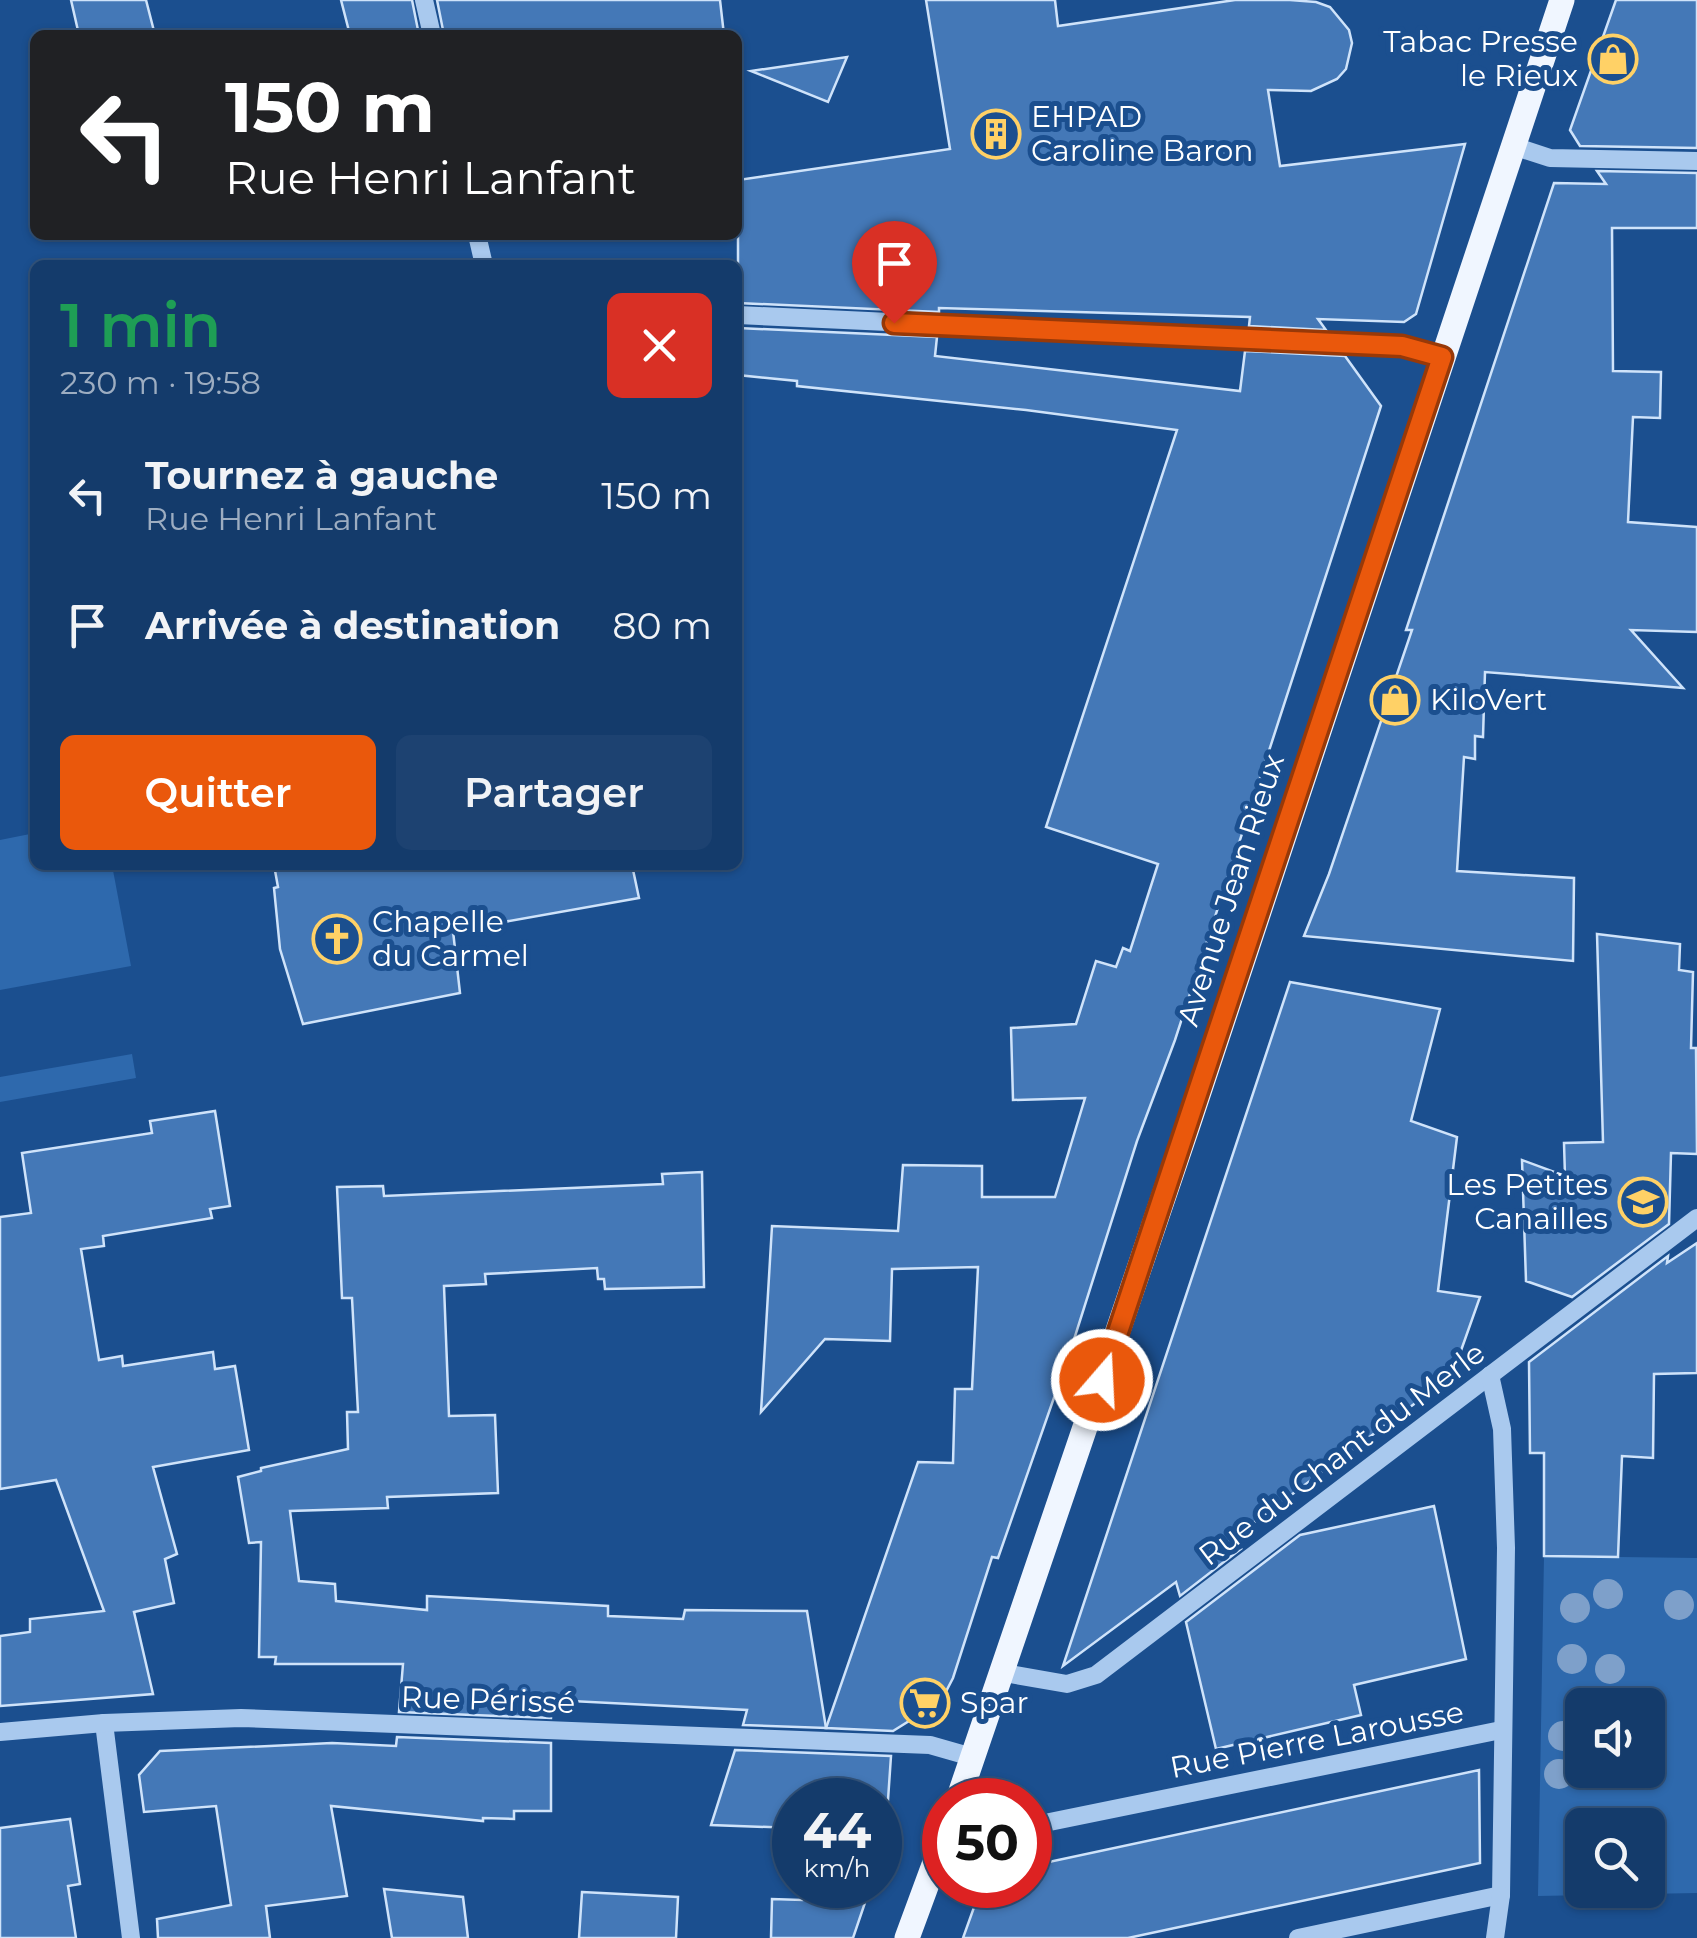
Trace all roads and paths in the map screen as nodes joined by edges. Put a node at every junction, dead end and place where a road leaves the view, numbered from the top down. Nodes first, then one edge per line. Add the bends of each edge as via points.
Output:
1 (424, 0) edge
2 (1562, 0) edge
3 (431, 30) edge
4 (1513, 146) junction
5 (1697, 160) edge
6 (742, 316) edge
7 (1442, 357) junction
8 (1697, 1218) edge
9 (1490, 1375) junction
10 (1004, 1673) junction
11 (104, 1723) junction
12 (1502, 1730) junction
13 (0, 1732) edge
14 (972, 1757) junction
15 (965, 1778) edge
16 (1052, 1822) edge
17 (1501, 1895) junction
18 (922, 1897) edge
19 (131, 1938) edge
20 (907, 1938) edge
21 (1298, 1938) edge
22 (1495, 1938) edge

1 - 3 street
2 - 4 main road, Avenue Jean Rieux
4 - 5 street via 1550,158
4 - 7 main road, Avenue Jean Rieux
6 - 7 street via 1402,346
7 - 10 main road, Avenue Jean Rieux
8 - 9 street, Rue du Chant du Merle
9 - 10 street, Rue du Chant du Merle via 1096,1675 1067,1684
9 - 12 street, Rue Pierre Larousse via 1502,1428
10 - 14 main road, Avenue Jean Rieux
11 - 13 street, Rue Périssé
11 - 14 street, Rue Périssé via 300,1720 930,1746
11 - 19 street
12 - 16 street, Rue Pierre Larousse
12 - 17 street
14 - 15 main road, Avenue Jean Rieux
17 - 21 street
17 - 22 street
18 - 20 main road

